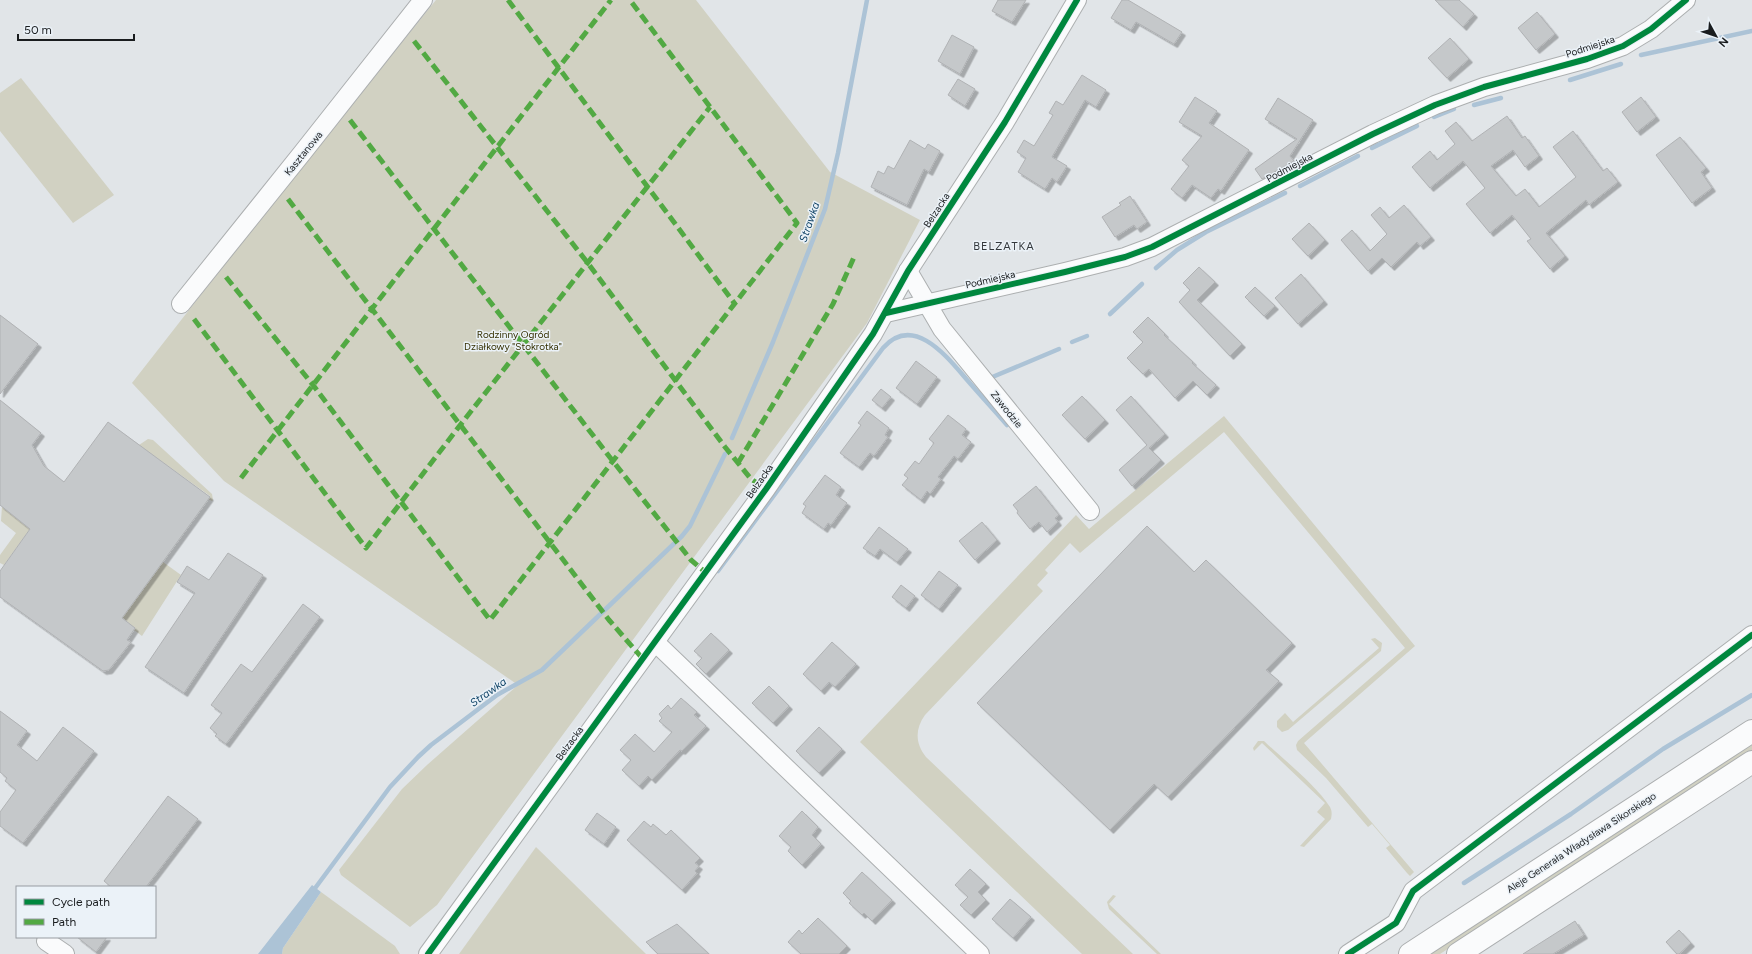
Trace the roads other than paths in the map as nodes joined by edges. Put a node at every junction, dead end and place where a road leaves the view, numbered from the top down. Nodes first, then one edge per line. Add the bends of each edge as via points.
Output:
1 (422, 0) edge
2 (1077, 0) edge
3 (1686, 0) edge
4 (908, 271) junction
5 (181, 304) dead end
6 (927, 304) junction
7 (886, 313) junction
8 (1090, 511) dead end
9 (1752, 635) edge
10 (655, 642) junction
11 (1752, 731) edge
12 (1752, 762) edge
13 (46, 941) dead end
14 (65, 954) edge
15 (428, 954) edge
16 (980, 954) edge
17 (1348, 954) edge
18 (1410, 954) edge
19 (1458, 954) edge

1 - 5 street, Kasztanowa
2 - 4 street, Belzacka via 1005,122
3 - 6 street, Podmiejska via 1650,29 1623,46 1587,59 1484,87 1435,105 1373,134 1152,248 1125,258
4 - 6 street, Zawodzie
4 - 7 street, Belzacka
6 - 7 street, Podmiejska
6 - 8 street, Zawodzie via 942,329
7 - 10 street, Belzacka via 766,489
9 - 17 street via 1413,891 1396,923
10 - 15 street, Belzacka
10 - 16 street
11 - 18 main road, Aleje Generała Władysława Sikorskiego
12 - 19 main road
13 - 14 street

